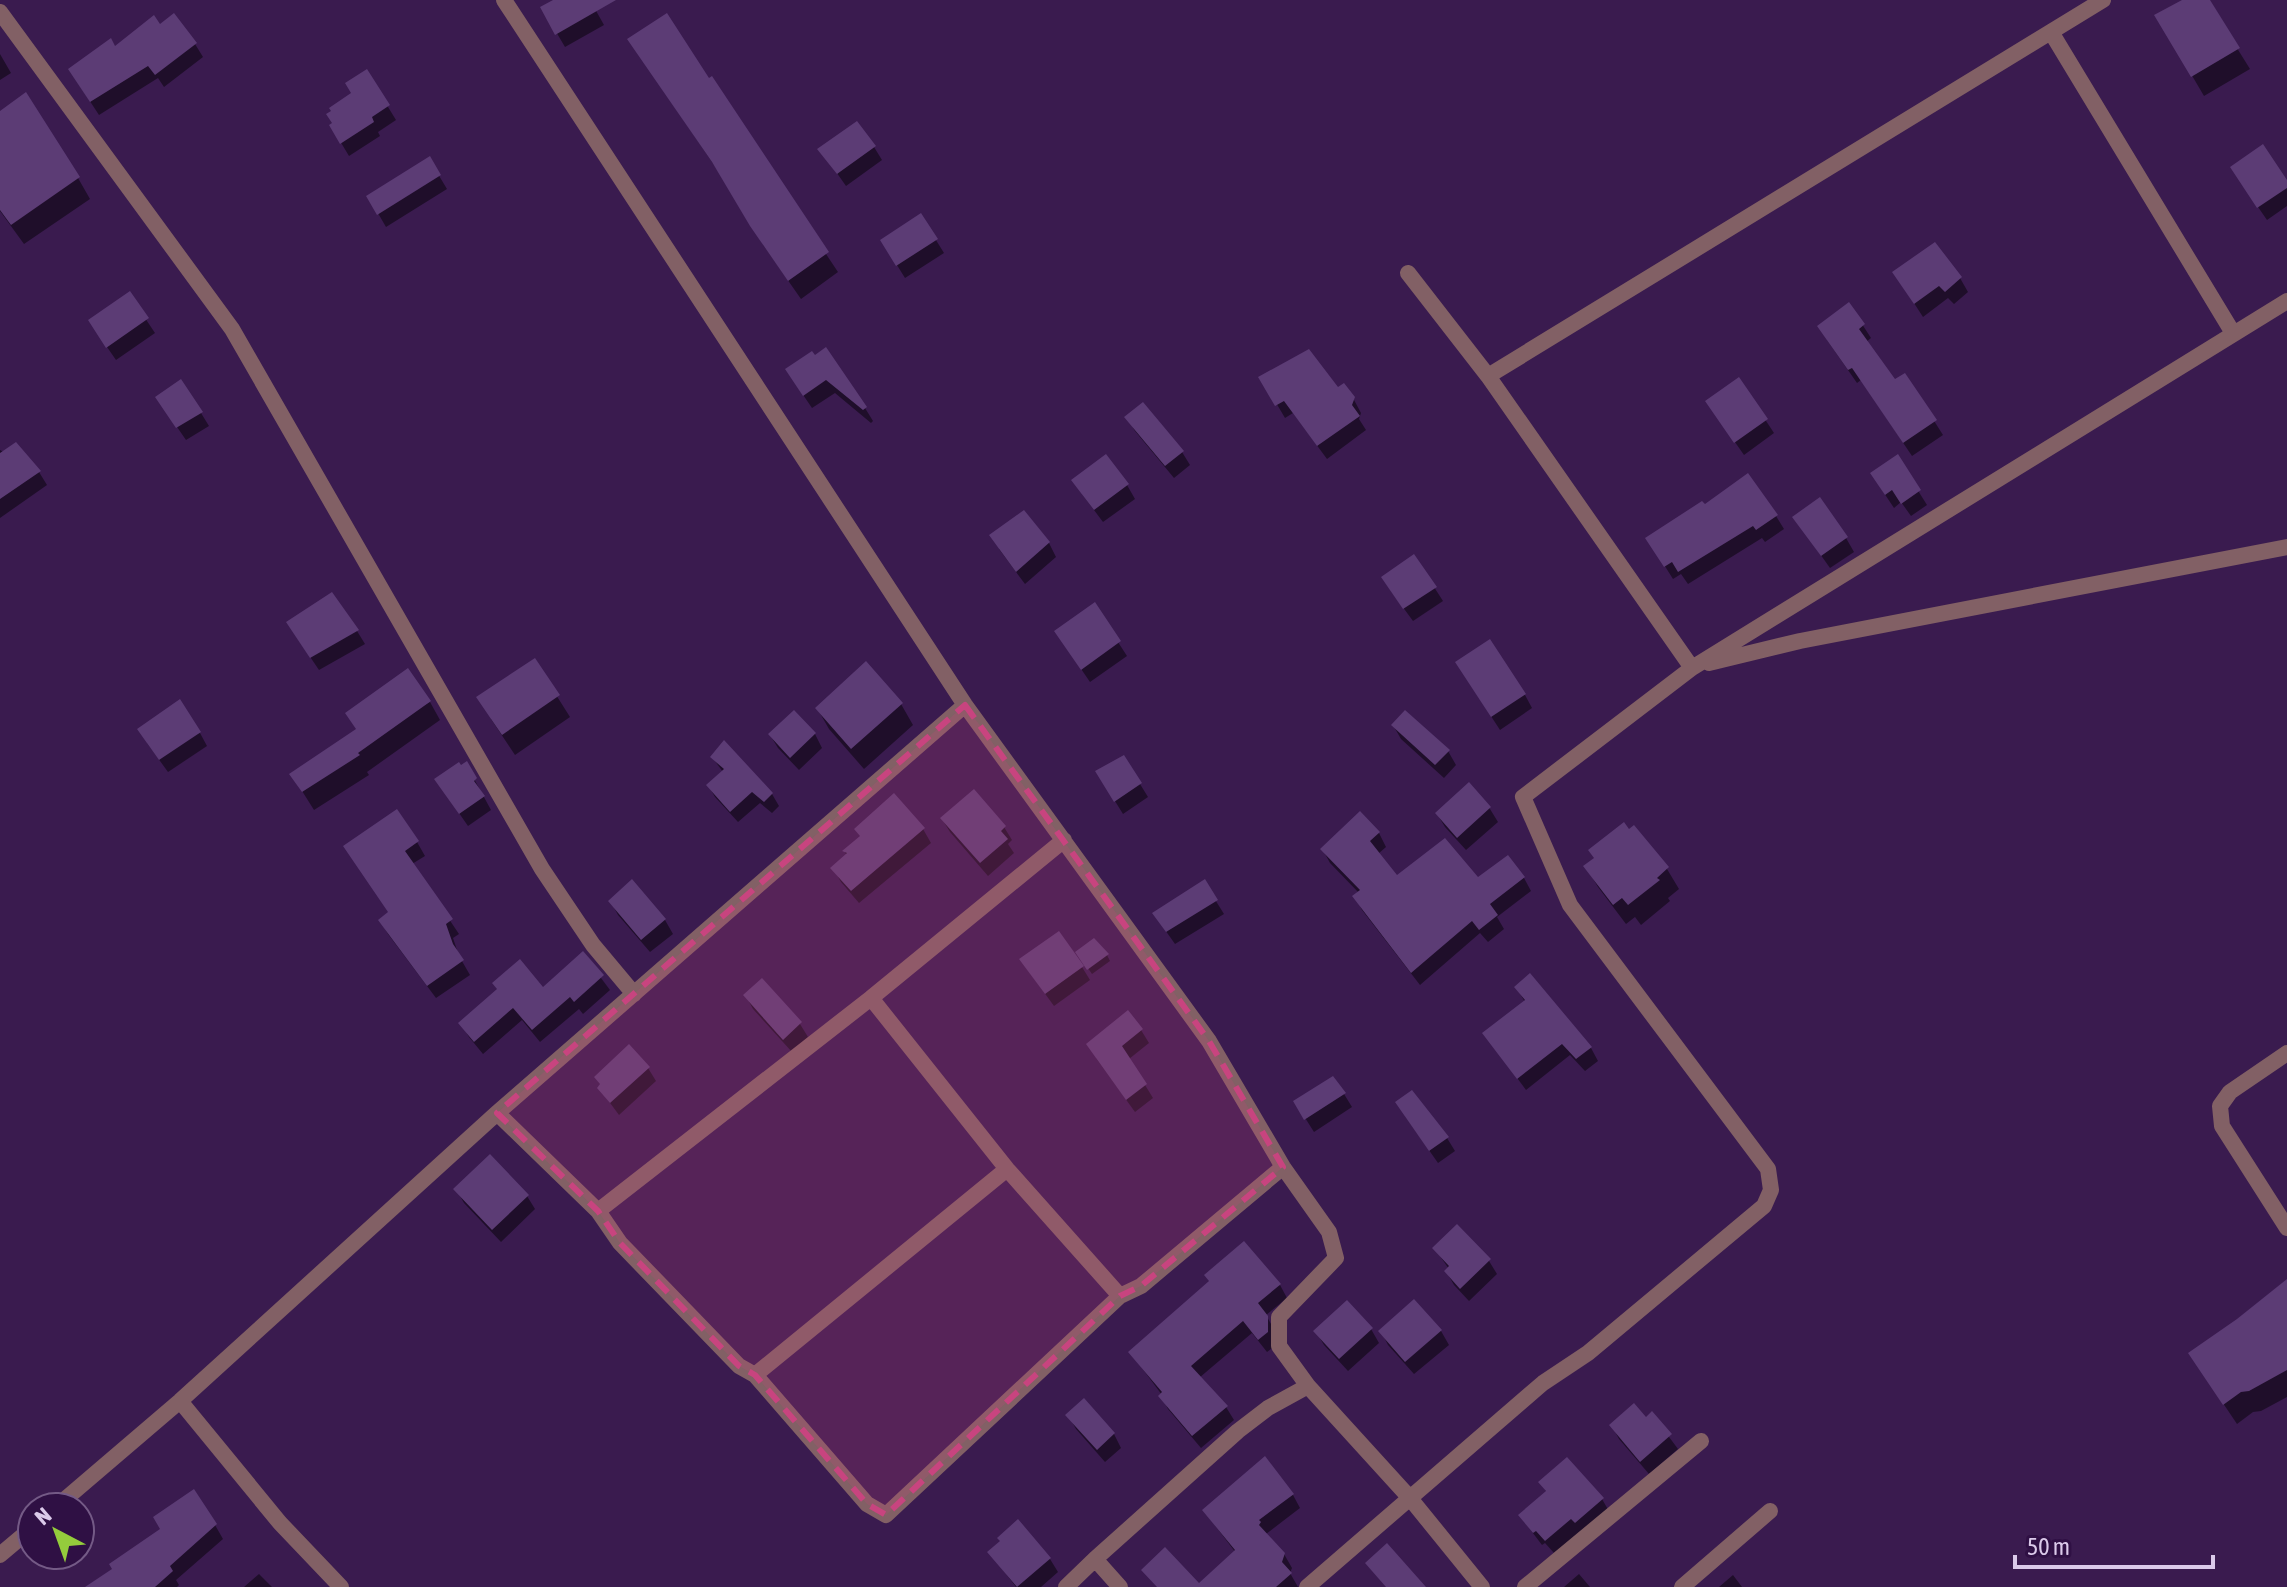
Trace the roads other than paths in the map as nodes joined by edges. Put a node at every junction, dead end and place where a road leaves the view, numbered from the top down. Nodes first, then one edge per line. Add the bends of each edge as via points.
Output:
1 (504, 0) edge
2 (2103, 0) edge
3 (0, 12) edge
4 (2051, 32) junction
5 (1408, 273) dead end
6 (2287, 301) edge
7 (2233, 333) junction
8 (1488, 376) junction
9 (2287, 547) edge
10 (1692, 668) junction
11 (965, 705) junction
12 (1064, 840) junction
13 (634, 994) junction
14 (871, 998) junction
15 (2287, 1053) edge
16 (497, 1113) junction
17 (1283, 1167) junction
18 (1007, 1169) junction
19 (598, 1211) junction
20 (2287, 1228) edge
21 (1120, 1296) junction
22 (755, 1375) junction
23 (1308, 1386) junction
24 (180, 1401) junction
25 (1701, 1441) dead end
26 (75, 1491) edge
27 (1409, 1497) junction
28 (1770, 1511) dead end
29 (16, 1542) edge
30 (0, 1555) edge
31 (1095, 1559) junction
32 (341, 1587) edge
33 (1066, 1587) edge
34 (1120, 1587) edge
35 (1307, 1587) edge
36 (1482, 1587) edge
37 (1525, 1587) edge
38 (1682, 1587) edge

1 - 11 street
2 - 4 street
3 - 13 street via 232,329 542,869
4 - 7 street
4 - 8 street
5 - 8 street
6 - 7 street
7 - 10 street
8 - 10 street
9 - 10 street via 1800,641
10 - 27 street via 1523,797 1570,905 1768,1169 1771,1190 1764,1206
11 - 12 street
11 - 13 street
12 - 14 street
12 - 17 street via 1209,1041
13 - 16 street
14 - 18 street
14 - 19 street
15 - 20 street via 2230,1092 2220,1106 2222,1126
16 - 19 street
16 - 24 street
17 - 21 street via 1141,1286
17 - 23 street via 1329,1232 1336,1258 1279,1317 1279,1346
18 - 21 street
18 - 22 street
19 - 22 street via 620,1243 739,1366
21 - 22 street via 886,1515 867,1504
23 - 27 street
23 - 31 street via 1238,1431
24 - 26 street
24 - 32 street via 280,1523
25 - 37 street
27 - 35 street
27 - 36 street
28 - 38 street
29 - 30 street
31 - 33 street
31 - 34 street

